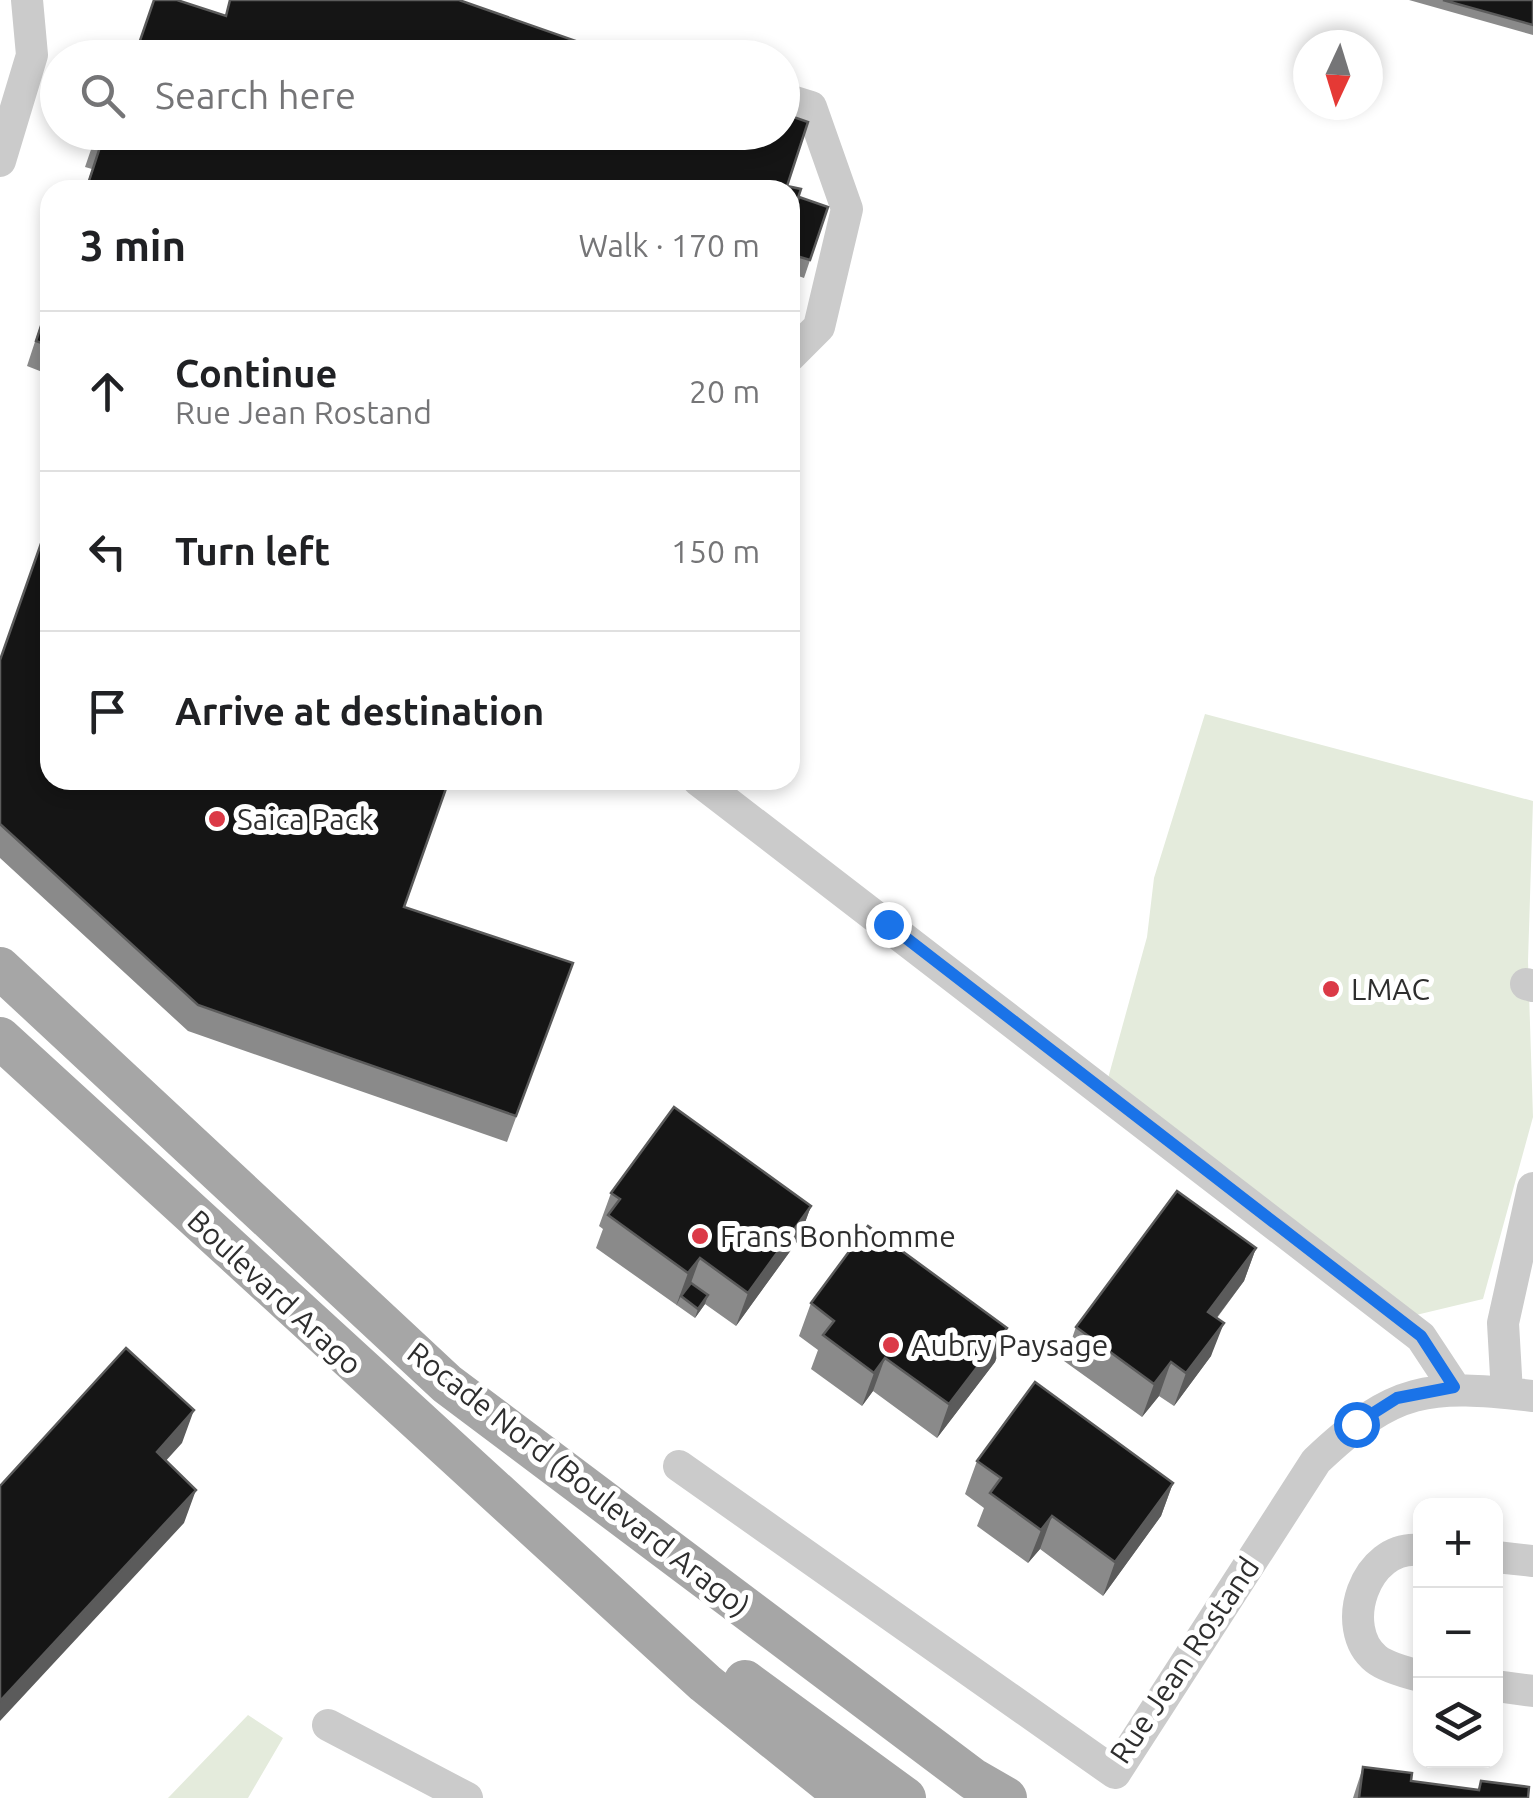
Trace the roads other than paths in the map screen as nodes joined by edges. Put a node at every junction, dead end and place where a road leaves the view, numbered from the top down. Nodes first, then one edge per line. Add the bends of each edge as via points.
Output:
1 (27, 0) edge
2 (800, 109) edge
3 (0, 160) edge
4 (800, 346) edge
5 (711, 790) edge
6 (0, 968) edge
7 (0, 1038) edge
8 (1533, 1188) edge
9 (1454, 1387) junction
10 (1520, 1394) edge
11 (680, 1466) dead end
12 (555, 1542) junction
13 (1413, 1549) edge
14 (1503, 1558) edge
15 (1533, 1561) edge
16 (1413, 1673) edge
17 (1503, 1687) edge
18 (1533, 1691) edge
19 (328, 1725) dead end
20 (467, 1798) edge
21 (848, 1798) edge
22 (906, 1798) edge
23 (1006, 1798) edge

1 - 3 street via 32,56
2 - 4 street via 847,209 819,327
5 - 9 street via 1421,1336
6 - 23 main road, Rocade Nord (Boulevard Arago) via 447,1384
7 - 12 main road, Boulevard Arago
8 - 10 street via 1502,1323
9 - 10 street, Rue Jean Rostand
9 - 11 street, Rue Jean Rostand via 1397,1398 1316,1461 1115,1772
12 - 21 main road via 705,1683
12 - 22 main road
13 - 16 street via 1376,1564 1360,1592 1361,1637 1375,1658
14 - 15 street
17 - 18 street
19 - 20 street

